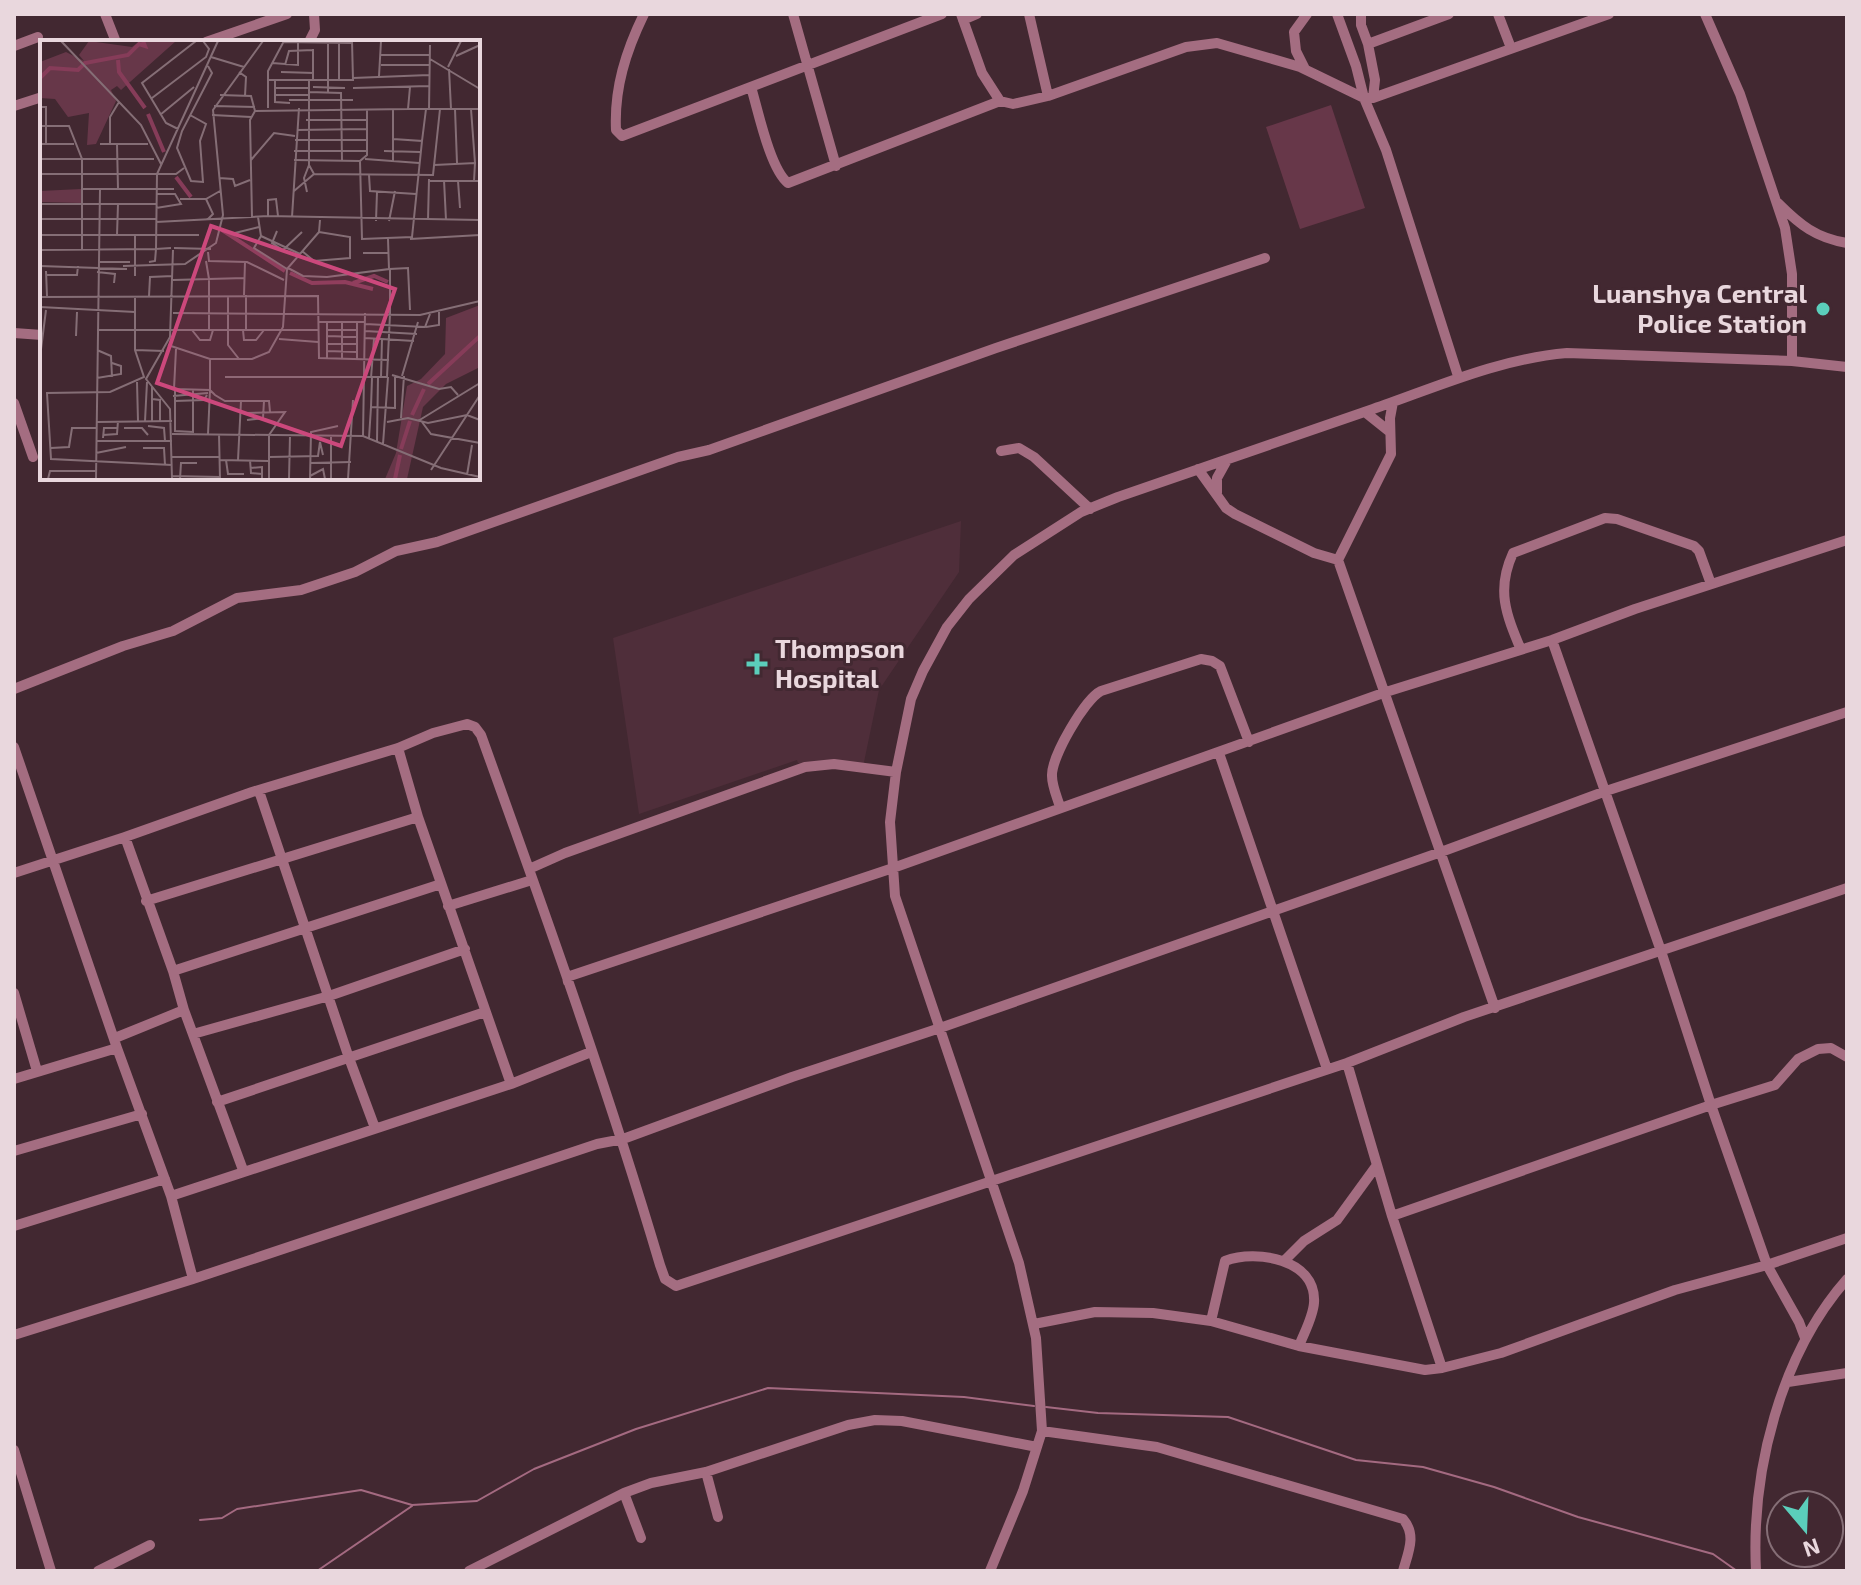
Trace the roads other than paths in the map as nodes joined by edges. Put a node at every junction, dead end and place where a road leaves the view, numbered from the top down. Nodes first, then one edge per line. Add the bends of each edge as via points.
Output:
1 (105, 14) edge
2 (287, 14) edge
3 (314, 14) edge
4 (644, 14) edge
5 (793, 14) edge
6 (942, 14) edge
7 (977, 14) edge
8 (1029, 14) edge
9 (1307, 14) edge
10 (1337, 14) edge
11 (1361, 14) edge
12 (1449, 14) edge
13 (1498, 14) edge
14 (1609, 14) edge
15 (1705, 14) edge
16 (962, 17) edge
17 (38, 37) dead end
18 (115, 40) edge
19 (212, 40) edge
20 (310, 40) edge
21 (1368, 44) junction
22 (14, 46) edge
23 (1511, 48) junction
24 (807, 67) junction
25 (1305, 70) junction
26 (751, 87) junction
27 (1048, 96) junction
28 (40, 98) edge
29 (1368, 98) junction
30 (1000, 101) junction
31 (14, 106) edge
32 (836, 166) junction
33 (1776, 202) junction
34 (1847, 243) edge
35 (1265, 258) dead end
36 (14, 333) edge
37 (40, 335) edge
38 (1792, 361) junction
39 (1847, 367) edge
40 (1458, 376) junction
41 (1393, 402) junction
42 (14, 403) edge
43 (1365, 412) junction
44 (1390, 432) junction
45 (1001, 451) dead end
46 (33, 457) dead end
47 (1227, 460) junction
48 (1198, 469) junction
49 (1217, 493) junction
50 (1090, 509) junction
51 (1847, 540) edge
52 (1338, 560) junction
53 (1711, 584) junction
54 (1552, 640) junction
55 (1521, 650) junction
56 (14, 689) edge
57 (1386, 692) junction
58 (1847, 712) edge
59 (1249, 742) junction
60 (14, 747) edge
61 (398, 748) junction
62 (1219, 753) junction
63 (896, 772) junction
64 (259, 791) junction
65 (1606, 791) junction
66 (1060, 807) junction
67 (418, 817) junction
68 (125, 837) junction
69 (1441, 852) junction
70 (54, 858) junction
71 (281, 861) junction
72 (893, 868) junction
73 (529, 869) junction
74 (14, 873) edge
75 (532, 880) junction
76 (441, 884) junction
77 (1847, 888) edge
78 (146, 901) junction
79 (448, 906) junction
80 (1273, 912) junction
81 (304, 927) junction
82 (465, 949) junction
83 (1661, 951) junction
84 (173, 971) junction
85 (568, 984) junction
86 (14, 993) edge
87 (329, 996) junction
88 (1495, 1008) junction
89 (184, 1010) junction
90 (485, 1012) junction
91 (940, 1028) junction
92 (193, 1034) junction
93 (116, 1043) junction
94 (591, 1052) junction
95 (1847, 1057) edge
96 (349, 1058) junction
97 (1347, 1063) junction
98 (1327, 1069) junction
99 (37, 1071) junction
100 (14, 1079) edge
101 (511, 1084) junction
102 (217, 1102) junction
103 (1711, 1105) junction
104 (142, 1114) junction
105 (375, 1128) junction
106 (623, 1139) junction
107 (14, 1151) edge
108 (1377, 1165) junction
109 (243, 1170) junction
110 (165, 1179) junction
111 (992, 1181) junction
112 (171, 1196) junction
113 (1392, 1216) junction
114 (14, 1226) edge
115 (1847, 1238) edge
116 (1284, 1261) junction
117 (1767, 1265) junction
118 (193, 1279) junction
119 (1847, 1279) edge
120 (1211, 1321) junction
121 (1034, 1324) junction
122 (14, 1335) edge
123 (1805, 1338) junction
124 (1299, 1346) junction
125 (1442, 1368) junction
126 (1847, 1373) edge
127 (1788, 1382) junction
128 (1042, 1431) junction
129 (1037, 1447) junction
130 (14, 1450) edge
131 (706, 1472) junction
132 (624, 1493) junction
133 (718, 1517) dead end
134 (641, 1538) dead end
135 (150, 1545) dead end
136 (51, 1571) edge
137 (98, 1571) edge
138 (469, 1571) edge
139 (990, 1571) edge
140 (1403, 1571) edge
141 (1756, 1571) edge

1 - 18 street
2 - 19 street
3 - 20 street
4 - 26 street via 621,73 615,120 619,135
5 - 24 street
6 - 24 street
7 - 16 street
8 - 27 street
9 - 25 street via 1294,32
10 - 29 street
11 - 21 street
12 - 21 street
13 - 23 street
14 - 23 street
15 - 33 street via 1740,94
16 - 30 street via 982,73
17 - 22 street
21 - 29 street via 1375,80
23 - 29 street
24 - 26 street
24 - 32 street
25 - 27 street via 1230,45 1203,44
25 - 29 street
26 - 32 street via 785,182
27 - 30 street via 1013,104
28 - 31 street
29 - 40 street
30 - 32 street
33 - 34 street via 1800,226
33 - 38 street via 1791,259
35 - 56 street via 476,529 396,551 314,586 237,598 173,631
36 - 37 street
38 - 39 street
38 - 40 street via 1567,353
40 - 41 street
41 - 43 street
41 - 44 street
42 - 46 street
43 - 44 street
43 - 47 street
44 - 52 street via 1391,454
45 - 50 street via 1019,448 1034,457
47 - 48 street
47 - 49 street via 1217,478
48 - 49 street
48 - 50 street
49 - 52 street via 1226,508 1250,523
50 - 63 street via 1014,555 947,627 911,699
51 - 53 street
52 - 57 street
53 - 54 street
53 - 55 street via 1694,546 1605,518 1513,553 1504,571 1503,599
54 - 55 street
54 - 65 street
55 - 57 street
57 - 59 street
57 - 69 street
58 - 65 street
59 - 62 street
59 - 66 street via 1220,666 1212,661 1201,659 1101,691 1077,720 1053,765
60 - 70 street
61 - 64 street
61 - 67 street
61 - 73 street via 433,733 467,724 475,727
62 - 66 street
62 - 80 street
63 - 72 street via 890,822
63 - 73 street via 834,764 805,767
64 - 68 street
64 - 71 street
65 - 69 street
65 - 83 street
66 - 72 street
67 - 71 street
67 - 76 street
68 - 70 street
68 - 78 street
69 - 80 street
69 - 88 street
70 - 74 street
70 - 93 street
71 - 78 street
71 - 81 street
72 - 85 street via 567,977
72 - 91 street via 895,896
73 - 75 street
75 - 79 street
75 - 85 street
76 - 79 street
76 - 81 street
77 - 83 street
78 - 84 street
79 - 82 street
80 - 91 street
80 - 98 street
81 - 84 street
81 - 87 street
82 - 87 street
82 - 90 street
83 - 88 street
83 - 103 street
84 - 89 street
85 - 94 street
86 - 99 street
87 - 92 street
87 - 96 street
88 - 97 street
89 - 92 street
89 - 93 street
90 - 96 street
90 - 101 street
91 - 106 street
91 - 111 street
92 - 102 street
93 - 99 street
93 - 104 street
94 - 101 street
94 - 106 street
95 - 103 street via 1831,1048 1818,1049 1798,1059 1775,1085
96 - 102 street
96 - 105 street
97 - 98 street
97 - 108 street
98 - 111 street
99 - 100 street
101 - 105 street
102 - 109 street
103 - 113 street
103 - 117 street
104 - 107 street
104 - 110 street
105 - 109 street
106 - 111 street via 665,1279 676,1286
106 - 118 street
108 - 113 street
108 - 116 street via 1337,1220
109 - 112 street
110 - 112 street
110 - 114 street
111 - 121 street
112 - 118 street
113 - 125 street
115 - 117 street
116 - 120 street via 1240,1255 1225,1261
116 - 124 street via 1305,1274 1314,1303
117 - 123 street
117 - 125 street
118 - 122 street
119 - 123 street
120 - 121 street via 1095,1312
120 - 124 street
121 - 128 street
123 - 127 street
124 - 125 street via 1419,1370
126 - 127 street
127 - 141 street via 1766,1445 1758,1492
128 - 129 street
128 - 140 street via 1157,1447 1403,1519 1412,1539
129 - 131 street via 875,1420
129 - 139 street
130 - 136 street
131 - 132 street
131 - 133 street
132 - 134 street
132 - 138 street
135 - 137 street

